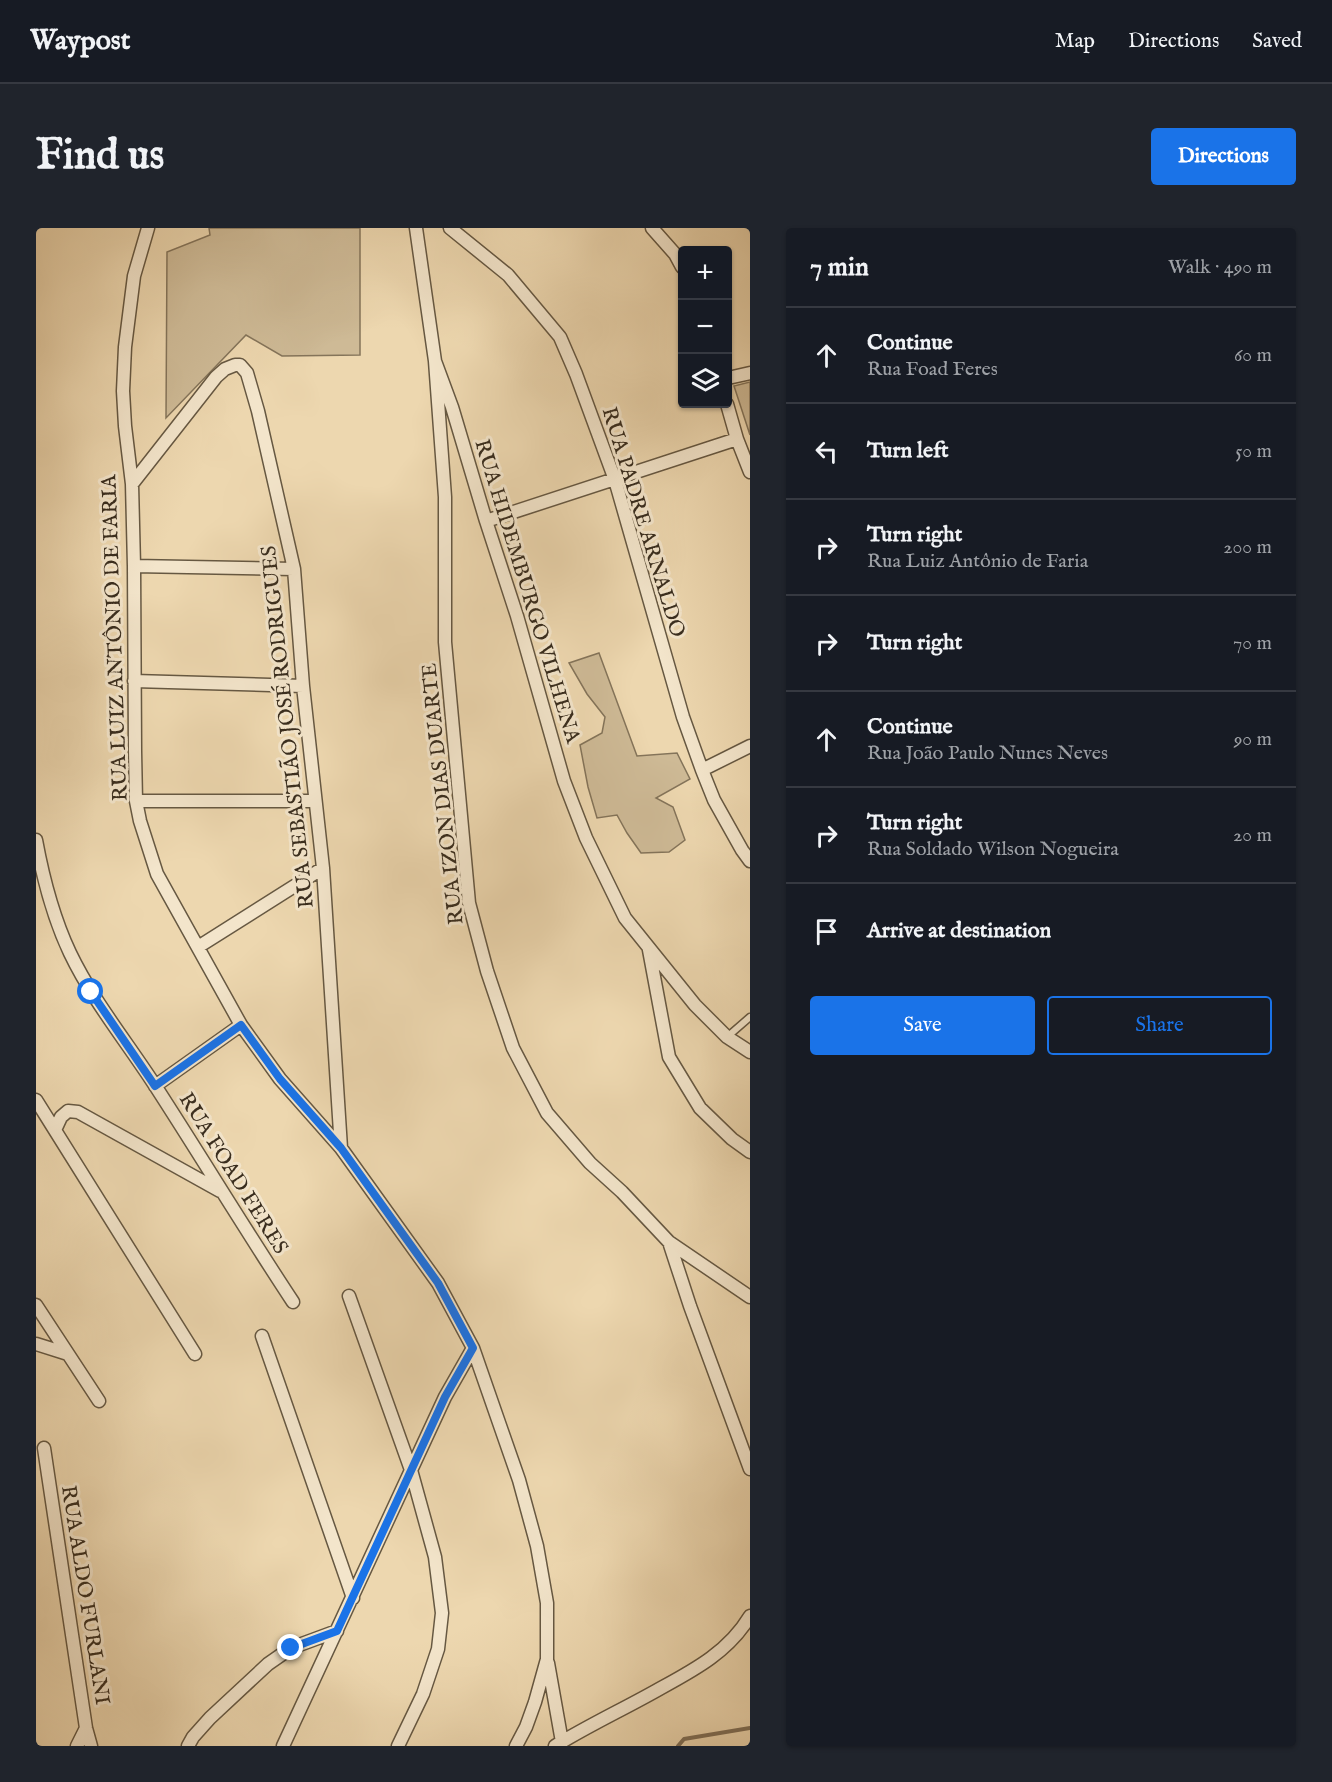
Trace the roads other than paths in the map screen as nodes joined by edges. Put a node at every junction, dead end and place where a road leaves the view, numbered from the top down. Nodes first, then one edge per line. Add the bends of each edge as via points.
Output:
1 (148, 228) edge
2 (417, 228) edge
3 (450, 228) edge
4 (652, 228) edge
5 (678, 260) edge
6 (435, 361) junction
7 (750, 373) edge
8 (732, 377) edge
9 (728, 408) edge
10 (737, 439) junction
11 (750, 472) edge
12 (615, 480) junction
13 (132, 484) junction
14 (486, 521) junction
15 (134, 566) junction
16 (294, 569) junction
17 (134, 681) junction
18 (303, 686) junction
19 (750, 746) edge
20 (702, 770) junction
21 (136, 801) junction
22 (315, 801) junction
23 (36, 840) edge
24 (750, 861) edge
25 (323, 868) junction
26 (198, 947) junction
27 (649, 949) junction
28 (750, 1017) edge
29 (241, 1025) junction
30 (726, 1037) junction
31 (750, 1052) edge
32 (155, 1086) junction
33 (36, 1101) edge
34 (55, 1130) junction
35 (341, 1148) junction
36 (750, 1152) edge
37 (221, 1191) junction
38 (669, 1242) junction
39 (349, 1296) dead end
40 (750, 1297) edge
41 (293, 1302) dead end
42 (36, 1305) edge
43 (262, 1336) dead end
44 (36, 1344) edge
45 (473, 1348) junction
46 (195, 1353) dead end
47 (68, 1354) junction
48 (99, 1401) dead end
49 (44, 1449) dead end
50 (750, 1469) edge
51 (411, 1470) junction
52 (353, 1598) junction
53 (748, 1624) edge
54 (337, 1631) junction
55 (547, 1659) junction
56 (86, 1728) junction
57 (558, 1744) edge
58 (77, 1746) edge
59 (91, 1746) edge
60 (188, 1746) edge
61 (283, 1746) edge
62 (398, 1746) edge
63 (516, 1746) edge

1 - 13 street, RUA LUIZ ANTÔNIO DE FARIA via 134,276 125,347 123,391
2 - 6 street, RUA HIDEMBURGO VILHENA
3 - 12 street, RUA PADRE ARNALDO via 508,275 560,336
4 - 5 street
6 - 14 street, RUA HIDEMBURGO VILHENA
6 - 38 street, RUA IZON DIAS DUARTE via 445,497 445,642 470,903 487,971 513,1048 547,1113 590,1163
7 - 8 street
9 - 10 street
10 - 11 street
10 - 12 street
12 - 14 street
12 - 20 street, RUA PADRE ARNALDO
13 - 15 street, RUA LUIZ ANTÔNIO DE FARIA
13 - 16 street, RUA SEBASTIÃO JOSÉ RODRIGUES via 216,377 225,369 240,365 247,373 258,411
14 - 27 street, RUA HIDEMBURGO VILHENA via 564,781 586,838 625,918
15 - 16 street
15 - 17 street, RUA LUIZ ANTÔNIO DE FARIA
16 - 18 street, RUA SEBASTIÃO JOSÉ RODRIGUES
17 - 18 street
17 - 21 street, RUA LUIZ ANTÔNIO DE FARIA
18 - 22 street, RUA SEBASTIÃO JOSÉ RODRIGUES
19 - 20 street
20 - 24 street, RUA PADRE ARNALDO via 714,800
21 - 22 street
21 - 26 street, RUA LUIZ ANTÔNIO DE FARIA via 157,874
22 - 25 street, RUA SEBASTIÃO JOSÉ RODRIGUES
23 - 32 street, RUA FOAD FERES via 56,919 70,953 91,992
25 - 26 street
25 - 35 street, RUA SEBASTIÃO JOSÉ RODRIGUES
26 - 29 street, RUA LUIZ ANTÔNIO DE FARIA
27 - 30 street, RUA HIDEMBURGO VILHENA via 694,1005
27 - 36 street via 669,1057 700,1108
28 - 30 lane
29 - 32 street
29 - 35 street, RUA LUIZ ANTÔNIO DE FARIA via 280,1079
30 - 31 street, RUA HIDEMBURGO VILHENA
32 - 37 street, RUA FOAD FERES
33 - 34 street
34 - 37 street via 68,1111 78,1112
34 - 46 street
35 - 45 street, RUA LUIZ ANTÔNIO DE FARIA via 438,1283
37 - 41 street, RUA FOAD FERES
38 - 40 street, RUA IZON DIAS DUARTE
38 - 50 street
39 - 51 street
42 - 47 street
43 - 52 street
44 - 47 street
45 - 51 street
45 - 55 street, RUA LUIZ ANTÔNIO DE FARIA via 519,1480 537,1546 547,1603
47 - 48 street
49 - 56 street, RUA ALDO FURLANI
51 - 52 street
51 - 62 street via 435,1557 442,1613 438,1649 423,1694
52 - 54 street
53 - 57 street via 712,1659
54 - 60 street via 291,1648 268,1664 210,1718
54 - 61 street
55 - 57 street, RUA LUIZ ANTÔNIO DE FARIA
55 - 63 street, RUA LUIZ ANTÔNIO DE FARIA via 535,1702
56 - 58 street
56 - 59 street, RUA ALDO FURLANI

